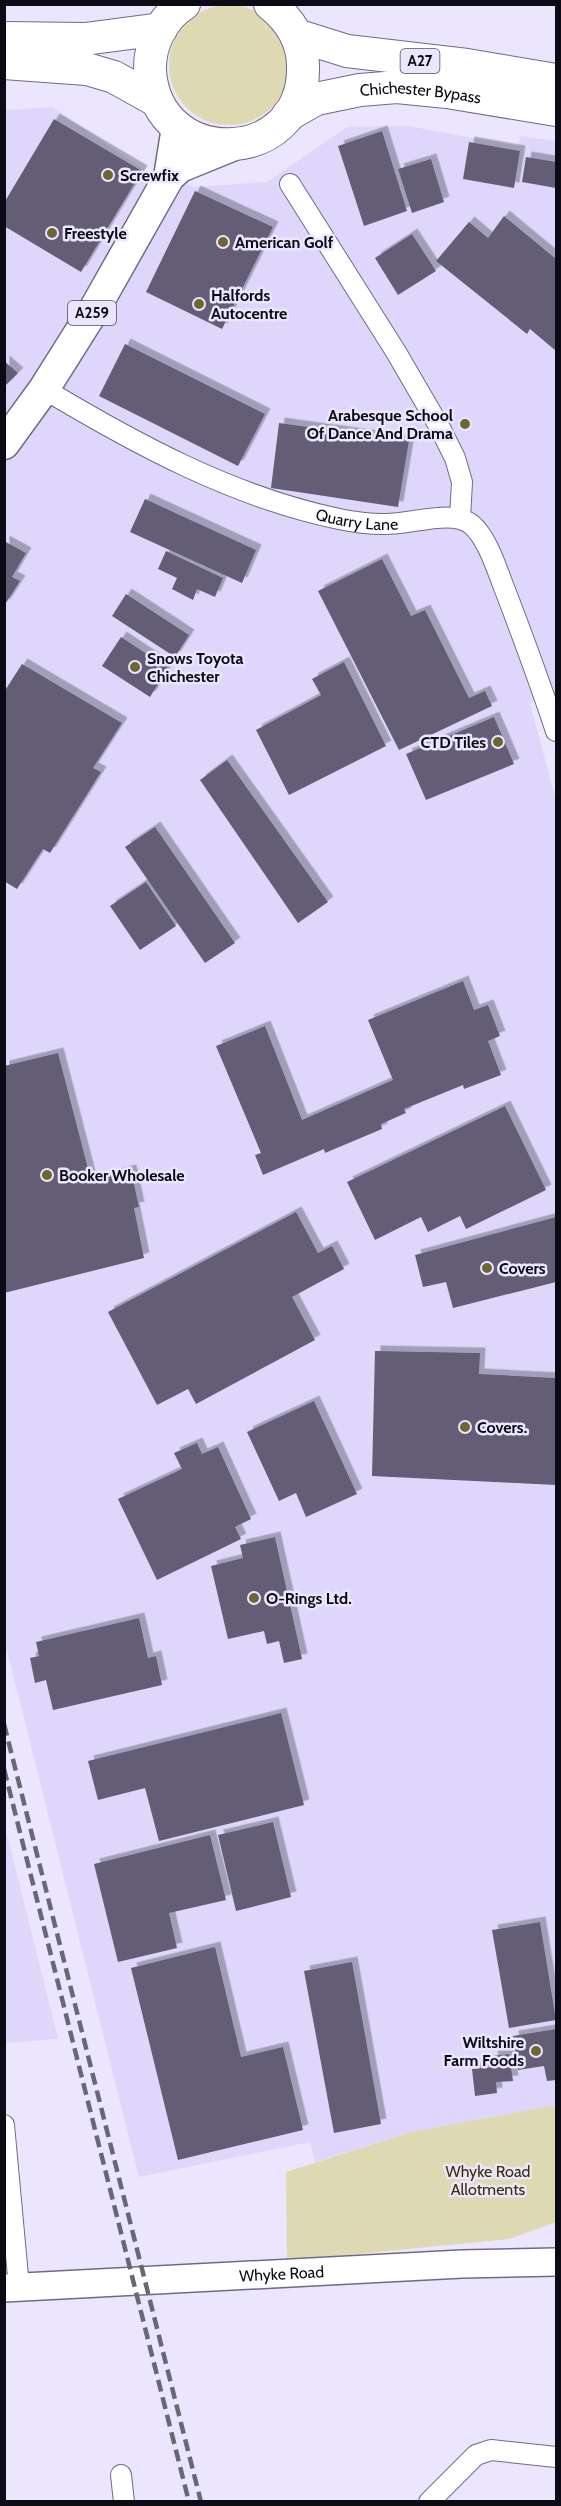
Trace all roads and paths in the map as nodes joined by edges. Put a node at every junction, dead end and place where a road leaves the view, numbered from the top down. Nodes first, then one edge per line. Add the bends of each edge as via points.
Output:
1 (270, 4) edge
2 (176, 11) edge
3 (296, 35) junction
4 (4, 38) edge
5 (4, 63) edge
6 (556, 80) edge
7 (157, 101) junction
8 (556, 110) edge
9 (288, 115) junction
10 (177, 127) junction
11 (234, 145) junction
12 (169, 177) junction
13 (290, 184) dead end
14 (44, 388) junction
15 (4, 444) edge
16 (460, 518) junction
17 (556, 731) edge
18 (4, 2125) edge
19 (556, 2262) edge
20 (12, 2287) edge
21 (556, 2457) edge
22 (121, 2475) dead end
23 (124, 2502) edge
24 (429, 2502) edge

1 - 3 highway
2 - 4 highway via 85,39
2 - 7 highway via 153,46 151,83
3 - 6 highway, Chichester Bypass / A27 via 347,51
3 - 9 highway via 303,55 303,76 299,97
5 - 7 highway via 87,69 114,77
7 - 10 highway
8 - 9 highway, Chichester Bypass / A27 via 396,87 316,99
9 - 11 highway via 264,136
10 - 11 highway via 204,141
10 - 12 main road, A259
11 - 12 main road, A259 via 180,167
12 - 14 main road, A259 via 95,308
13 - 16 street via 439,426 462,482
14 - 15 main road, A259
14 - 16 street, Quarry Lane via 189,469 306,512 383,524 444,516
16 - 17 street via 473,525 490,553
18 - 20 street
19 - 20 main road, Whyke Road
21 - 24 street via 491,2450 476,2455
22 - 23 street

